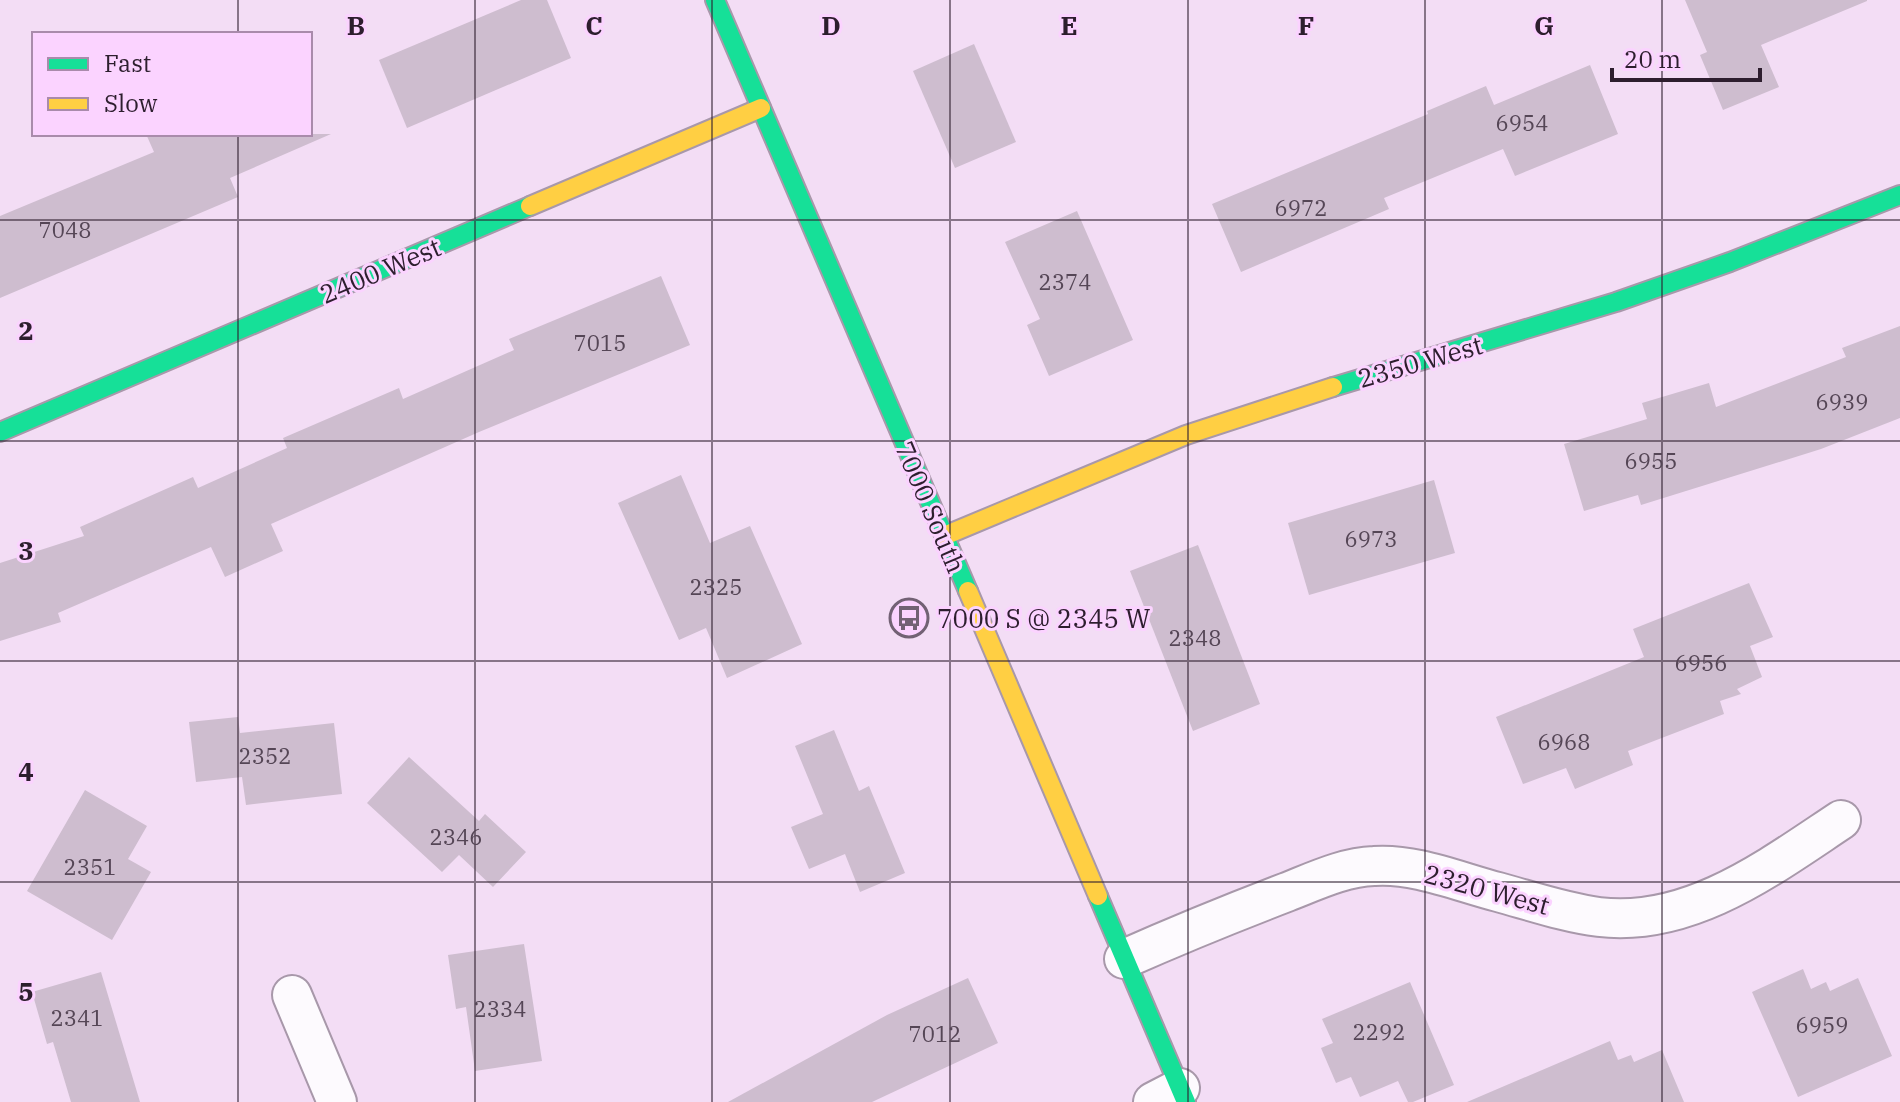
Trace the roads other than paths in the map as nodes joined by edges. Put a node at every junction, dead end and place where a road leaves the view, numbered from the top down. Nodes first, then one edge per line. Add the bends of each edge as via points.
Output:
1 (715, 0) edge
2 (761, 108) junction
3 (1900, 195) edge
4 (0, 432) edge
5 (944, 536) junction
6 (1841, 820) dead end
7 (1124, 959) junction
8 (292, 995) dead end
9 (1173, 1097) edge
10 (337, 1102) edge

1 - 2 street, 7000 South
2 - 4 street, 2400 West
2 - 5 street, 7000 South
3 - 5 street, 2350 West via 1616,302 1186,435
5 - 7 street, 7000 South
6 - 7 street, 2320 West via 1758,874 1666,913 1598,917 1408,868 1375,866 1342,871
7 - 9 street, 7000 South
8 - 10 street

